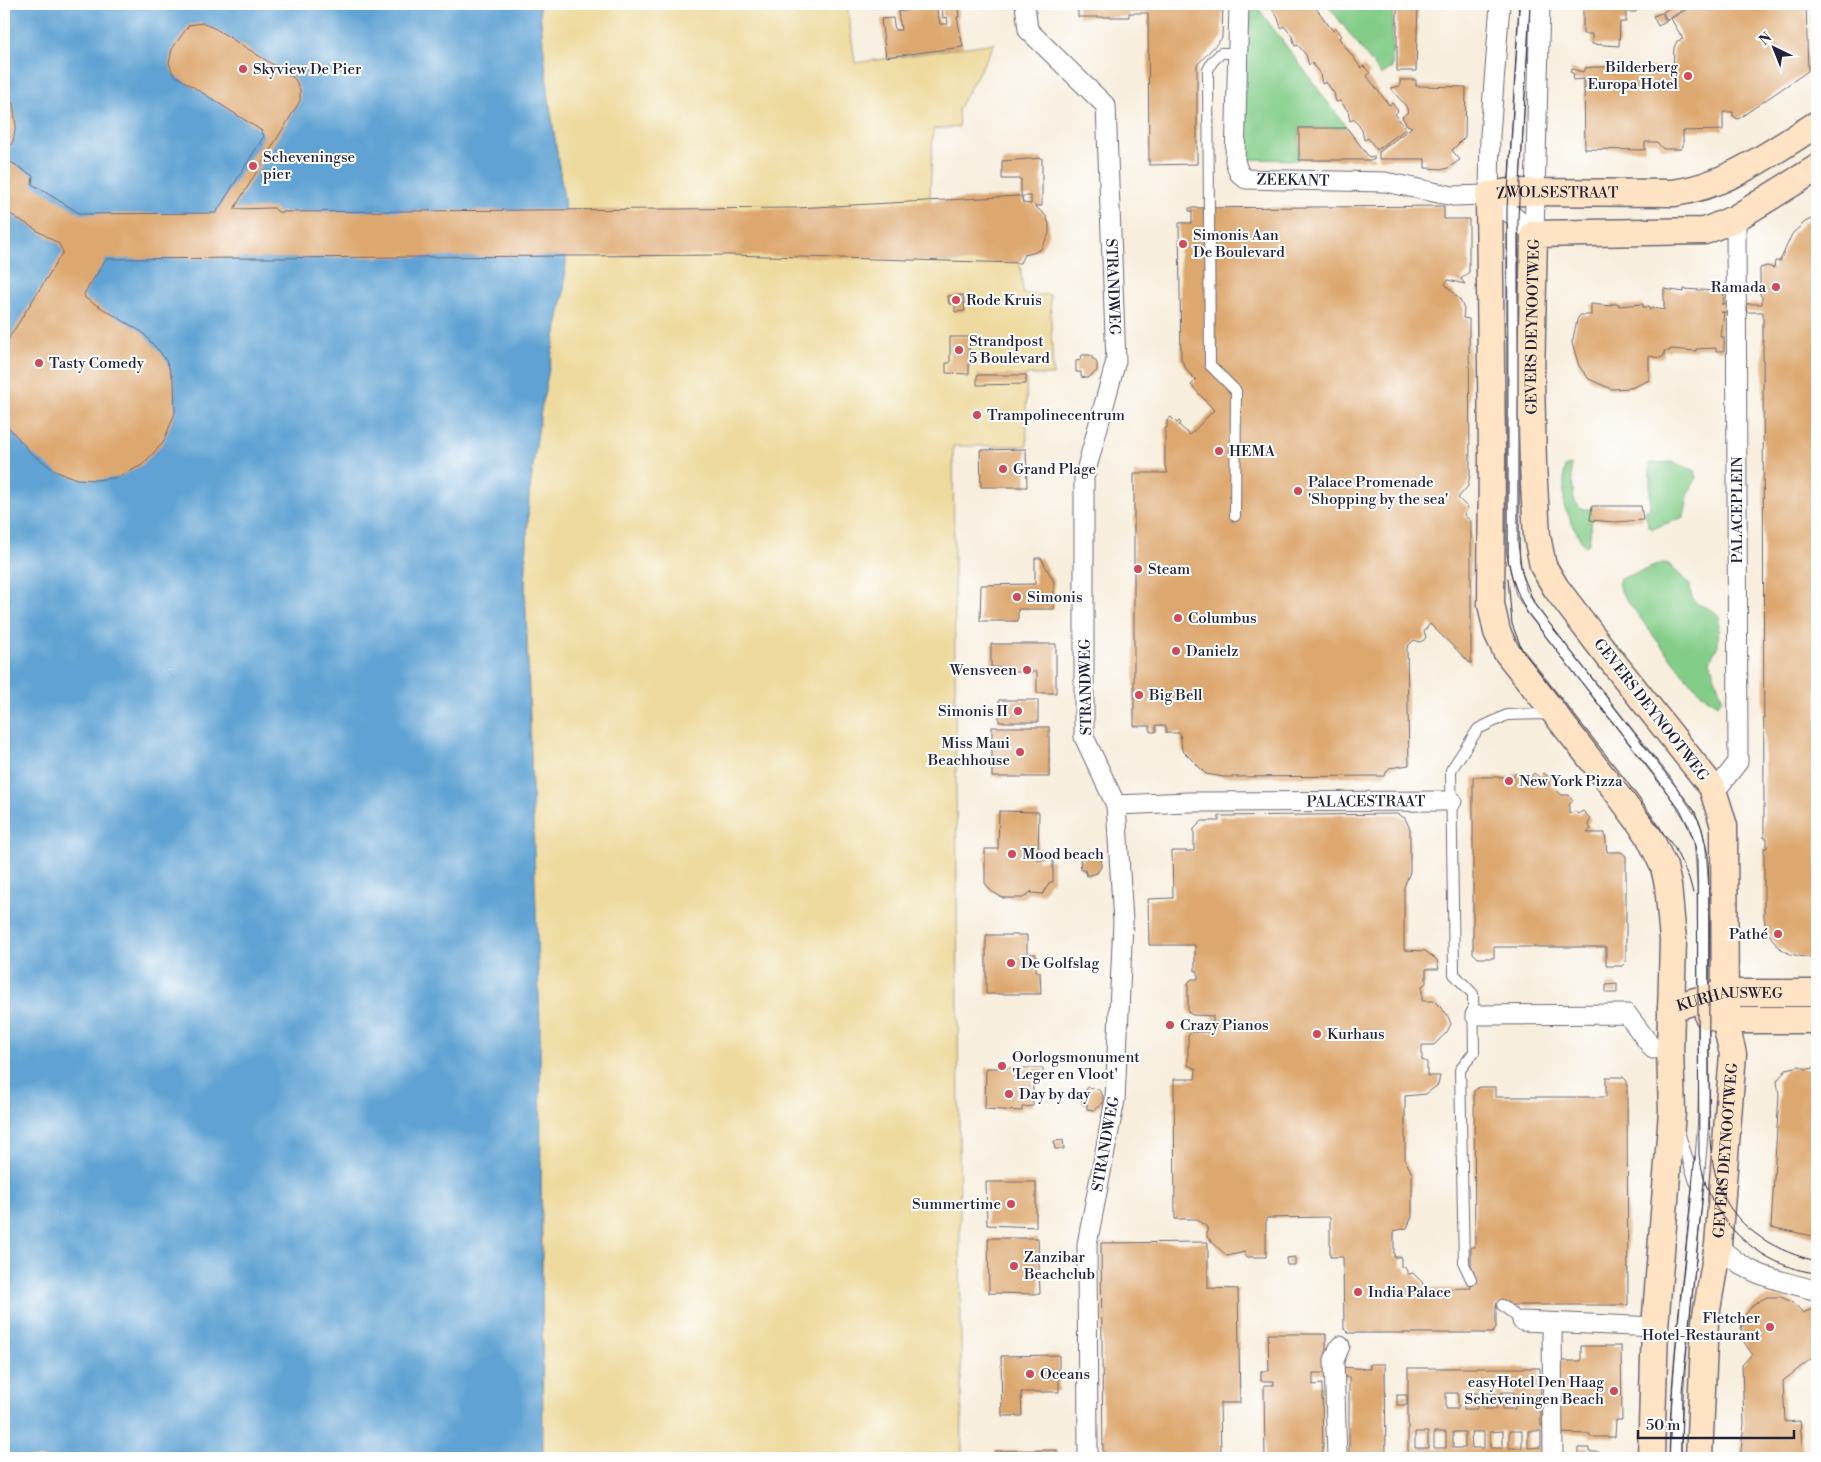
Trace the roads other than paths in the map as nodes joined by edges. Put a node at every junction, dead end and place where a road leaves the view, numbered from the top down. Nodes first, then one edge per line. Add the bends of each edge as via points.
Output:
1 (1025, 4) edge
2 (1239, 4) edge
3 (1500, 4) edge
4 (1524, 4) edge
5 (1540, 4) edge
6 (1238, 53) junction
7 (1817, 124) edge
8 (1817, 168) edge
9 (1513, 198) junction
10 (1736, 218) junction
11 (1534, 234) junction
12 (1235, 516) dead end
13 (1559, 718) junction
14 (1714, 794) junction
15 (1452, 801) junction
16 (1116, 805) junction
17 (1817, 993) edge
18 (1714, 1006) junction
19 (1671, 1008) junction
20 (1474, 1015) junction
21 (1817, 1020) edge
22 (1653, 1049) dead end
23 (1672, 1112) junction
24 (1697, 1190) junction
25 (1718, 1244) junction
26 (1471, 1279) dead end
27 (1817, 1291) edge
28 (1502, 1305) dead end
29 (1522, 1321) joint
30 (1552, 1323) junction
31 (1656, 1327) junction
32 (1340, 1346) dead end
33 (1088, 1458) edge
34 (1337, 1458) edge
35 (1554, 1458) edge
36 (1651, 1458) edge
37 (1676, 1458) edge
38 (1699, 1458) edge

1 - 16 street, STRANDWEG via 1028,30 1106,106 1116,361 1084,478 1084,737
2 - 6 street, ZEEKANT
3 - 9 street, GEVERS DEYNOOTWEG via 1490,135
4 - 9 lane, GEVERS DEYNOOTWEG
5 - 9 street, GEVERS DEYNOOTWEG
6 - 9 street, ZEEKANT via 1235,161 1239,173 1246,179 1385,182 1454,196
6 - 12 lane via 1221,54 1208,70 1207,183 1210,365 1236,391
7 - 9 main road, ZWOLSESTRAAT via 1757,162 1696,190
8 - 10 main road
9 - 11 street, GEVERS DEYNOOTWEG
9 - 11 street, ZWOLSESTRAAT
9 - 13 main road, GEVERS DEYNOOTWEG via 1492,454 1491,604 1497,632 1506,651
9 - 18 lane, GEVERS DEYNOOTWEG via 1515,574 1531,609 1666,781 1695,825 1700,845
10 - 11 main road via 1718,228 1693,233
10 - 14 street, PALACEPLEIN via 1738,762
11 - 14 main road, GEVERS DEYNOOTWEG via 1533,466 1537,536 1543,566 1556,588 1704,776
13 - 15 lane via 1542,714 1508,716 1478,729 1452,770
13 - 19 main road, GEVERS DEYNOOTWEG via 1648,834 1664,867 1672,940
14 - 18 main road, GEVERS DEYNOOTWEG via 1724,826
15 - 16 street, PALACESTRAAT
15 - 20 lane via 1454,974 1473,994
16 - 33 street, STRANDWEG via 1123,932 1115,1100 1087,1244
17 - 18 main road, KURHAUSWEG
18 - 19 main road, KURHAUSWEG
18 - 21 main road, KURHAUSWEG
18 - 24 lane, GEVERS DEYNOOTWEG
18 - 25 main road, GEVERS DEYNOOTWEG via 1733,1054
19 - 23 main road, GEVERS DEYNOOTWEG
20 - 22 street via 1627,1014
20 - 26 lane via 1474,1052 1460,1070 1464,1264
23 - 24 lane, GEVERS DEYNOOTWEG
23 - 31 main road, GEVERS DEYNOOTWEG
24 - 37 lane, GEVERS DEYNOOTWEG via 1678,1365
25 - 27 street via 1733,1261 1751,1272
25 - 38 main road, GEVERS DEYNOOTWEG via 1705,1321
28 - 29 lane
29 - 30 street
30 - 31 street
30 - 35 street
31 - 36 main road, GEVERS DEYNOOTWEG
32 - 34 street via 1334,1360

